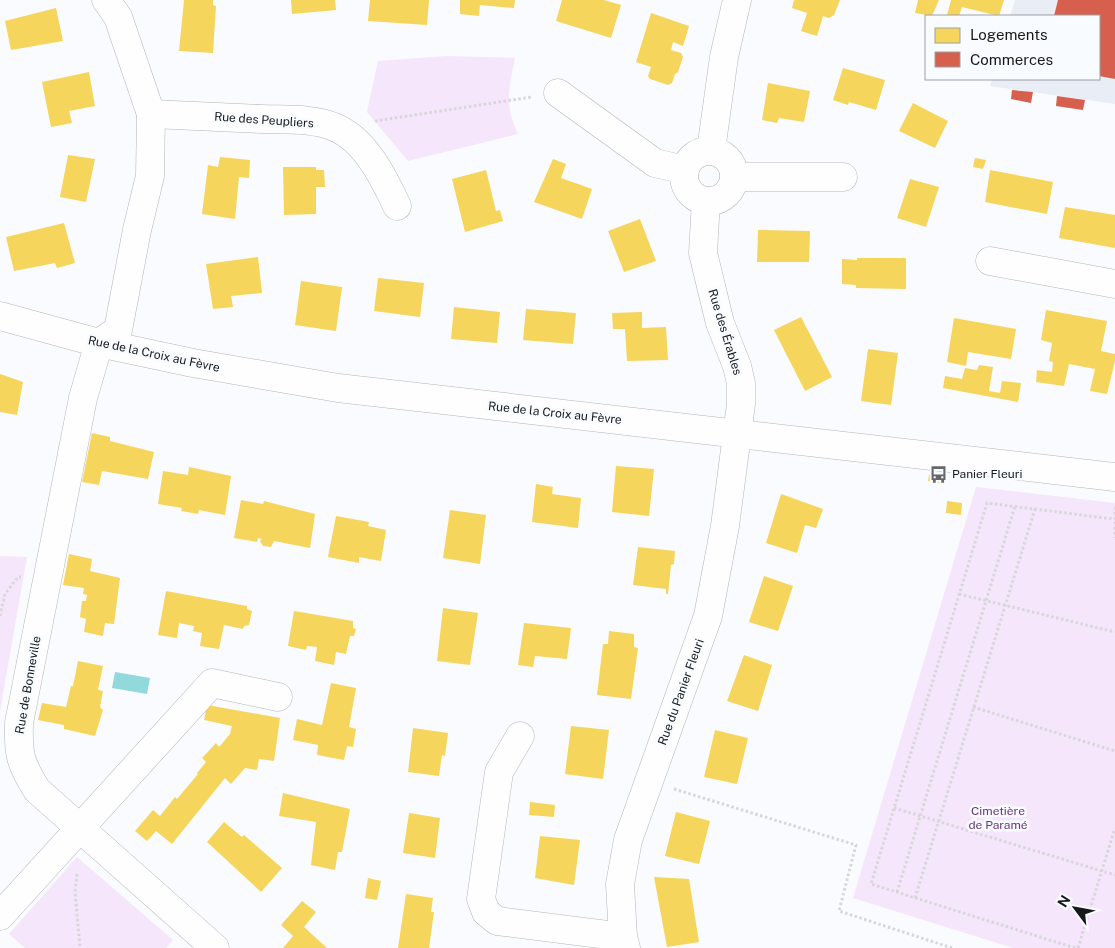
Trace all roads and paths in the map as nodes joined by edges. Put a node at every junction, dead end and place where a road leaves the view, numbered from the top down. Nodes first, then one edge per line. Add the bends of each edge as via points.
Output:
1 (106, 0) edge
2 (736, 0) edge
3 (558, 93) joint
4 (151, 114) junction
5 (335, 127) junction
6 (712, 150) junction
7 (684, 170) junction
8 (735, 177) junction
9 (843, 178) dead end
10 (706, 201) junction
11 (397, 206) dead end
12 (990, 261) dead end
13 (1115, 284) edge
14 (0, 316) edge
15 (99, 343) junction
16 (736, 434) junction
17 (1115, 477) edge
18 (1014, 506) junction
19 (1115, 507) edge
20 (1035, 509) junction
21 (1114, 519) junction
22 (1115, 538) edge
23 (959, 594) junction
24 (986, 600) junction
25 (1005, 605) junction
26 (1115, 632) edge
27 (278, 697) dead end
28 (973, 707) junction
29 (520, 736) dead end
30 (1115, 751) edge
31 (648, 781) junction
32 (894, 808) junction
33 (920, 816) junction
34 (938, 822) junction
35 (80, 828) junction
36 (1115, 828) edge
37 (1102, 871) junction
38 (1115, 875) edge
39 (897, 892) junction
40 (915, 898) junction
41 (0, 916) edge
42 (624, 942) edge
43 (80, 948) edge
44 (215, 948) edge
45 (952, 948) edge
46 (1077, 948) edge

1 - 4 street via 118,17
2 - 6 street via 724,57
3 - 5 path
3 - 7 street via 655,163
4 - 5 street, Rue des Peupliers via 278,119
4 - 15 street via 150,176 118,330
5 - 11 street, Rue des Peupliers via 361,146 383,176
6 - 7 street via 700,152 690,159
6 - 8 street via 724,155 732,164
7 - 10 street via 685,184 693,196
8 - 9 street
8 - 10 street via 725,195
10 - 16 street, Rue des Érables via 703,253 720,323 741,384
12 - 13 street
14 - 15 street, Rue de la Croix au Fèvre
15 - 16 street, Rue de la Croix au Fèvre via 193,364 338,388
15 - 35 street, Rue de Bonneville via 83,398 19,732 18,752 37,790
16 - 17 street, Rue de la Croix au Fèvre
16 - 31 street, Rue du Panier Fleuri via 725,526 708,616
18 - 20 path
18 - 23 path via 987,503
18 - 24 path
19 - 21 path
20 - 21 path
20 - 25 path
21 - 22 path
23 - 24 path
23 - 32 path
24 - 25 path
24 - 33 path
25 - 26 path
25 - 28 path
27 - 35 street via 212,683
28 - 30 path
28 - 34 path
29 - 42 street via 499,772 481,899 486,912 497,921
31 - 42 street, Rue du Panier Fleuri via 628,840 620,884
31 - 45 path via 856,845 839,911
32 - 33 path
32 - 39 path via 871,884
33 - 34 path
33 - 39 path
34 - 37 path
34 - 40 path
35 - 41 street
35 - 43 path via 75,892
35 - 44 street, Rue de Bonneville
36 - 37 path
37 - 38 path
37 - 46 path
39 - 40 path
40 - 46 path

